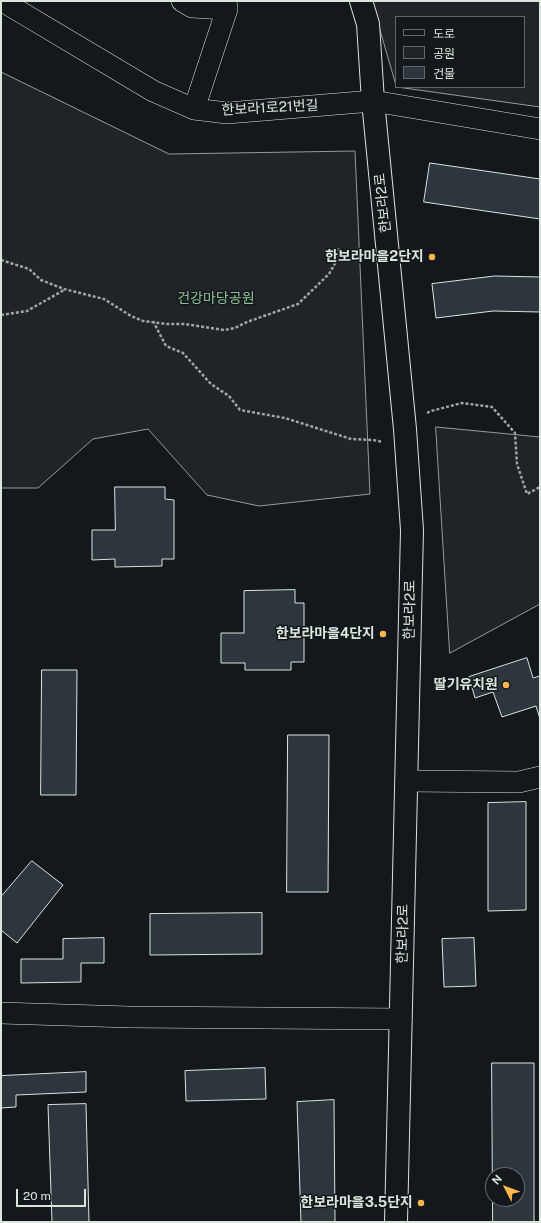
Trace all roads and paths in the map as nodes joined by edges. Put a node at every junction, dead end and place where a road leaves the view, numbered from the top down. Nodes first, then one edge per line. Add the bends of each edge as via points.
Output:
1 (2, 1) edge
2 (182, 1) edge
3 (361, 1) edge
4 (227, 5) edge
5 (373, 101) junction
6 (194, 109) junction
7 (540, 129) edge
8 (338, 248) dead end
9 (1, 260) edge
10 (64, 290) junction
11 (1, 315) edge
12 (153, 321) junction
13 (405, 429) junction
14 (540, 487) edge
15 (540, 777) edge
16 (406, 781) junction
17 (1, 1013) edge
18 (401, 1019) junction
19 (396, 1222) edge

1 - 6 street, 한보라1로21번길 via 153,91
2 - 4 street via 192,7
3 - 5 street, 한보라2로 via 368,24
4 - 6 street
5 - 6 street, 한보라1로21번길 via 227,113
5 - 7 street, 한보라1로21번길
5 - 13 street, 한보라2로
8 - 12 path via 338,258 329,274 298,304 224,330
9 - 10 path via 29,269 41,280
10 - 11 path via 27,311
10 - 12 path via 104,299 131,316 143,321
12 - 13 path via 166,346 183,353 211,384 229,396 240,410 285,418 351,440 386,442
13 - 14 path via 431,411 462,403 492,407 515,433 517,464 527,494
13 - 16 street, 한보라2로 via 412,530
15 - 16 street via 519,782
16 - 18 street, 한보라2로
17 - 18 street via 129,1017
18 - 19 street, 한보라2로

